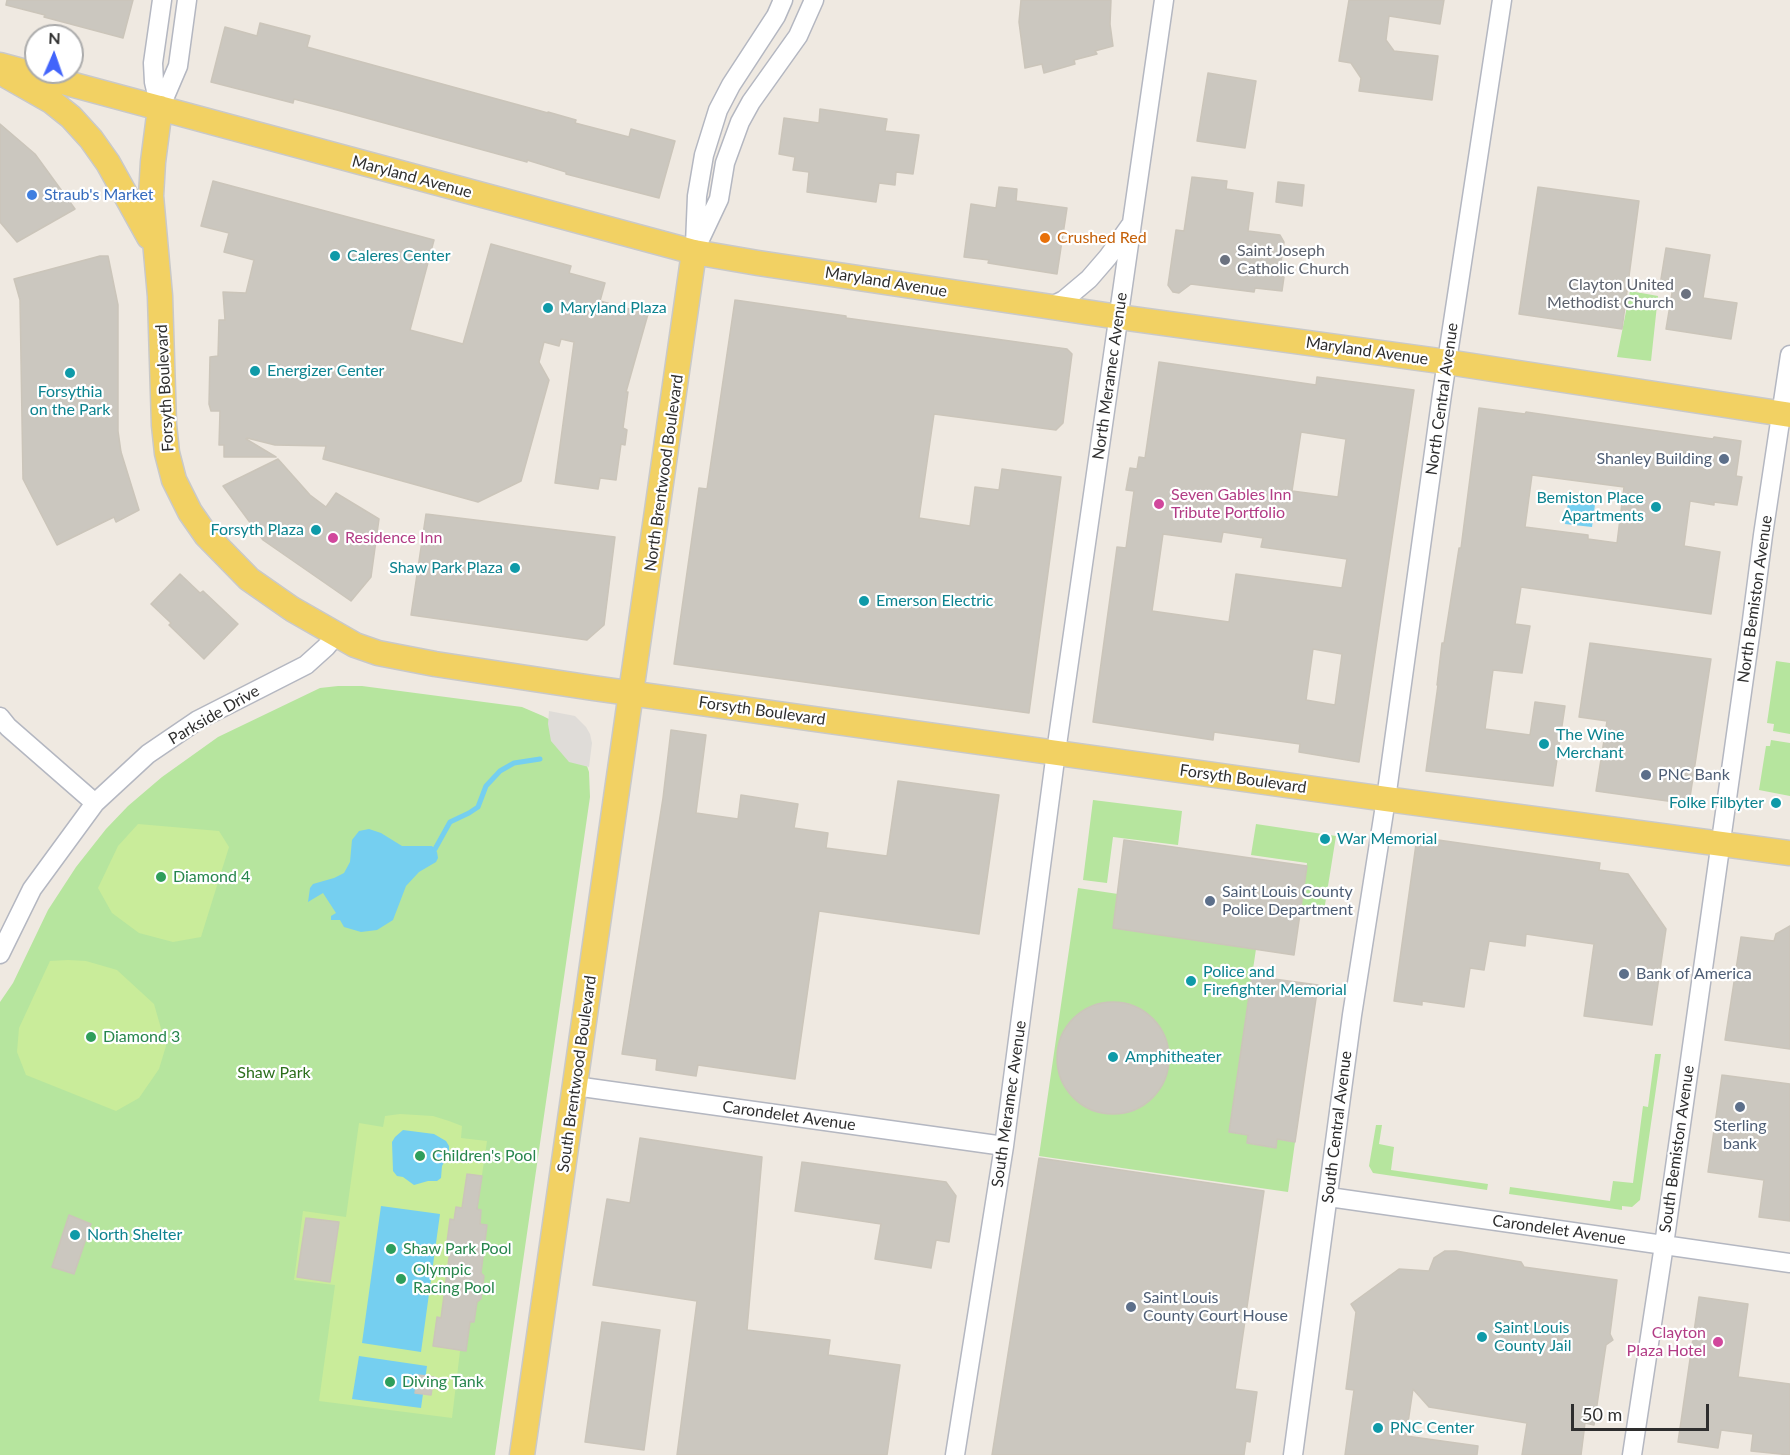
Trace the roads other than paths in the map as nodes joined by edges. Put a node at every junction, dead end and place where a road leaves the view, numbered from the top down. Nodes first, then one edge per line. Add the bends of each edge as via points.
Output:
1 (162, 0) edge
2 (187, 0) edge
3 (783, 0) edge
4 (814, 0) edge
5 (1164, 0) edge
6 (1503, 0) edge
7 (0, 65) edge
8 (0, 71) edge
9 (160, 108) junction
10 (1132, 222) junction
11 (694, 252) junction
12 (156, 253) junction
13 (1050, 307) junction
14 (1119, 317) junction
15 (1790, 355) edge
16 (1447, 362) junction
17 (1786, 414) edge
18 (336, 636) junction
19 (632, 693) junction
20 (0, 717) edge
21 (1056, 752) junction
22 (1386, 799) junction
23 (95, 803) junction
24 (1721, 844) junction
25 (1790, 853) edge
26 (0, 954) edge
27 (575, 1086) junction
28 (1004, 1146) junction
29 (1329, 1197) junction
30 (1664, 1245) junction
31 (1790, 1263) edge
32 (522, 1455) edge
33 (955, 1455) edge
34 (1293, 1455) edge
35 (1632, 1455) edge

1 - 9 street via 153,63
2 - 9 street via 178,66
3 - 11 street, North Brentwood Boulevard via 718,110 696,196
4 - 11 street, North Brentwood Boulevard via 798,36 740,122 724,163 719,199
5 - 10 street, North Meramec Avenue
6 - 16 street, North Central Avenue
7 - 9 main road, Maryland Avenue
8 - 12 main road via 51,101 91,139 129,198
9 - 11 main road, Maryland Avenue
9 - 12 main road, Forsyth Boulevard via 151,196
10 - 13 street via 1089,279
10 - 14 street, North Meramec Avenue
11 - 13 main road, Maryland Avenue
11 - 19 main road, North Brentwood Boulevard
12 - 18 main road, Forsyth Boulevard via 164,425 167,453 179,489 206,535 235,566
13 - 14 main road, Maryland Avenue
14 - 16 main road, Maryland Avenue
14 - 21 street, North Meramec Avenue
15 - 17 street, North Bemiston Avenue
16 - 17 main road, Maryland Avenue
16 - 22 street, North Central Avenue
17 - 24 street, North Bemiston Avenue via 1763,535
18 - 19 main road, Forsyth Boulevard via 402,658
18 - 23 street, Parkside Drive via 306,665 198,720 148,754
19 - 21 main road, Forsyth Boulevard
19 - 27 main road, South Brentwood Boulevard
20 - 23 street
21 - 22 main road, Forsyth Boulevard
21 - 28 street, South Meramec Avenue
22 - 24 main road, Forsyth Boulevard
22 - 29 street, South Central Avenue via 1350,1026
23 - 26 street, Parkside Drive via 32,890
24 - 25 main road, Forsyth Boulevard
24 - 30 street, South Bemiston Avenue
27 - 28 street, Carondelet Avenue
27 - 32 main road, South Brentwood Boulevard
28 - 33 street, South Meramec Avenue
29 - 30 street, Carondelet Avenue
29 - 34 street, South Central Avenue
30 - 31 street, Carondelet Avenue
30 - 35 street, South Bemiston Avenue

